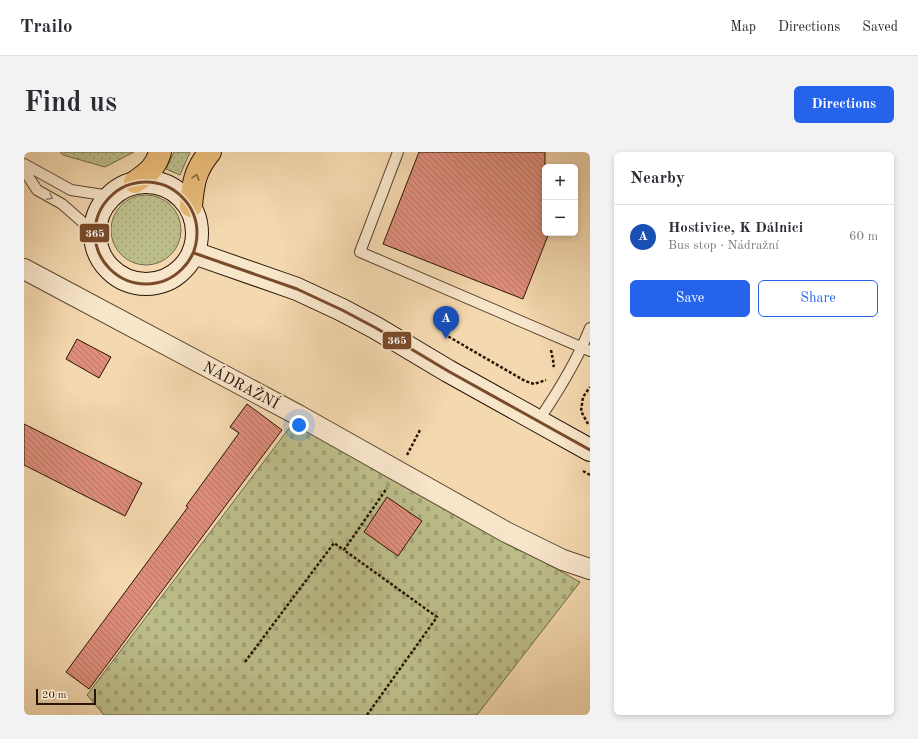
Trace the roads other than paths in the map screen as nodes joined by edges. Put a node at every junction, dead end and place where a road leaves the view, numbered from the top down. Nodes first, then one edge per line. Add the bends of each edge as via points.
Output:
1 (160, 152) edge
2 (210, 152) edge
3 (398, 152) edge
4 (24, 164) edge
5 (24, 170) edge
6 (135, 182) junction
7 (110, 196) junction
8 (191, 206) junction
9 (94, 232) junction
10 (194, 253) junction
11 (24, 269) edge
12 (590, 328) edge
13 (586, 349) edge
14 (538, 421) junction
15 (590, 450) edge
16 (590, 569) edge

1 - 6 highway via 157,162
8 -> 2 highway via 196,175
3 - 13 lane via 360,252
4 - 7 lane via 71,190
5 -> 9 lane via 37,190 62,204
6 - 7 street
6 - 8 street via 151,181 167,185 181,194
7 - 9 street via 99,212
8 - 10 street via 197,221 198,237
9 - 10 street via 103,262 114,273 128,281 143,285 159,283 174,277 186,266
10 - 14 street via 297,289 337,308
11 - 16 street, NÁDRAŽNÍ via 298,415 506,532 563,560
12 - 13 lane
13 - 14 lane
14 - 15 street

